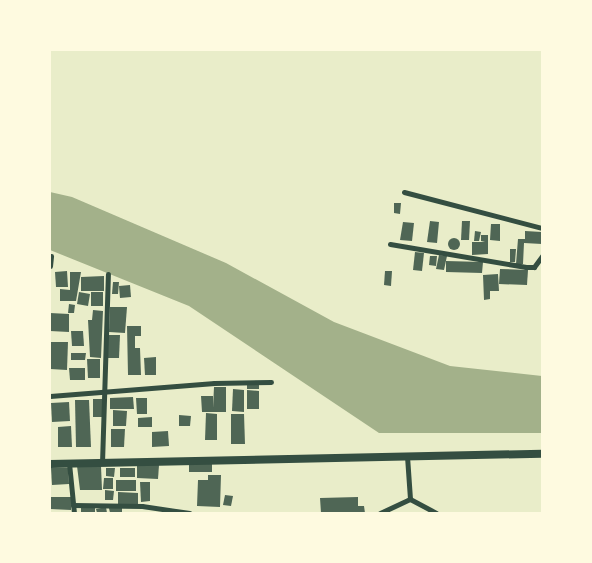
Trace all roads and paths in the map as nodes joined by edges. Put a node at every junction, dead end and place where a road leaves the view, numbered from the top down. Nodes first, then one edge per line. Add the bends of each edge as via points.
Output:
1 (404, 192) dead end
2 (542, 228) edge
3 (390, 244) dead end
4 (51, 256) dead end
5 (542, 256) edge
6 (50, 266) edge
7 (108, 274) dead end
8 (271, 382) dead end
9 (106, 393) junction
10 (50, 396) edge
11 (542, 454) edge
12 (408, 456) junction
13 (69, 463) junction
14 (102, 463) junction
15 (50, 464) edge
16 (410, 499) junction
17 (73, 505) junction
18 (142, 506) junction
19 (74, 513) edge
20 (142, 513) edge
21 (189, 513) edge
22 (380, 513) edge
23 (436, 513) edge

1 - 2 street
3 - 5 street via 526,267 534,267
4 - 6 street
7 - 9 street
8 - 9 street via 214,383
9 - 10 street
9 - 14 street
11 - 12 main road
12 - 14 main road
12 - 16 street
13 - 14 main road
13 - 15 main road
13 - 17 street
16 - 22 street
16 - 23 street
17 - 18 street
17 - 19 street
18 - 20 street
18 - 21 street

